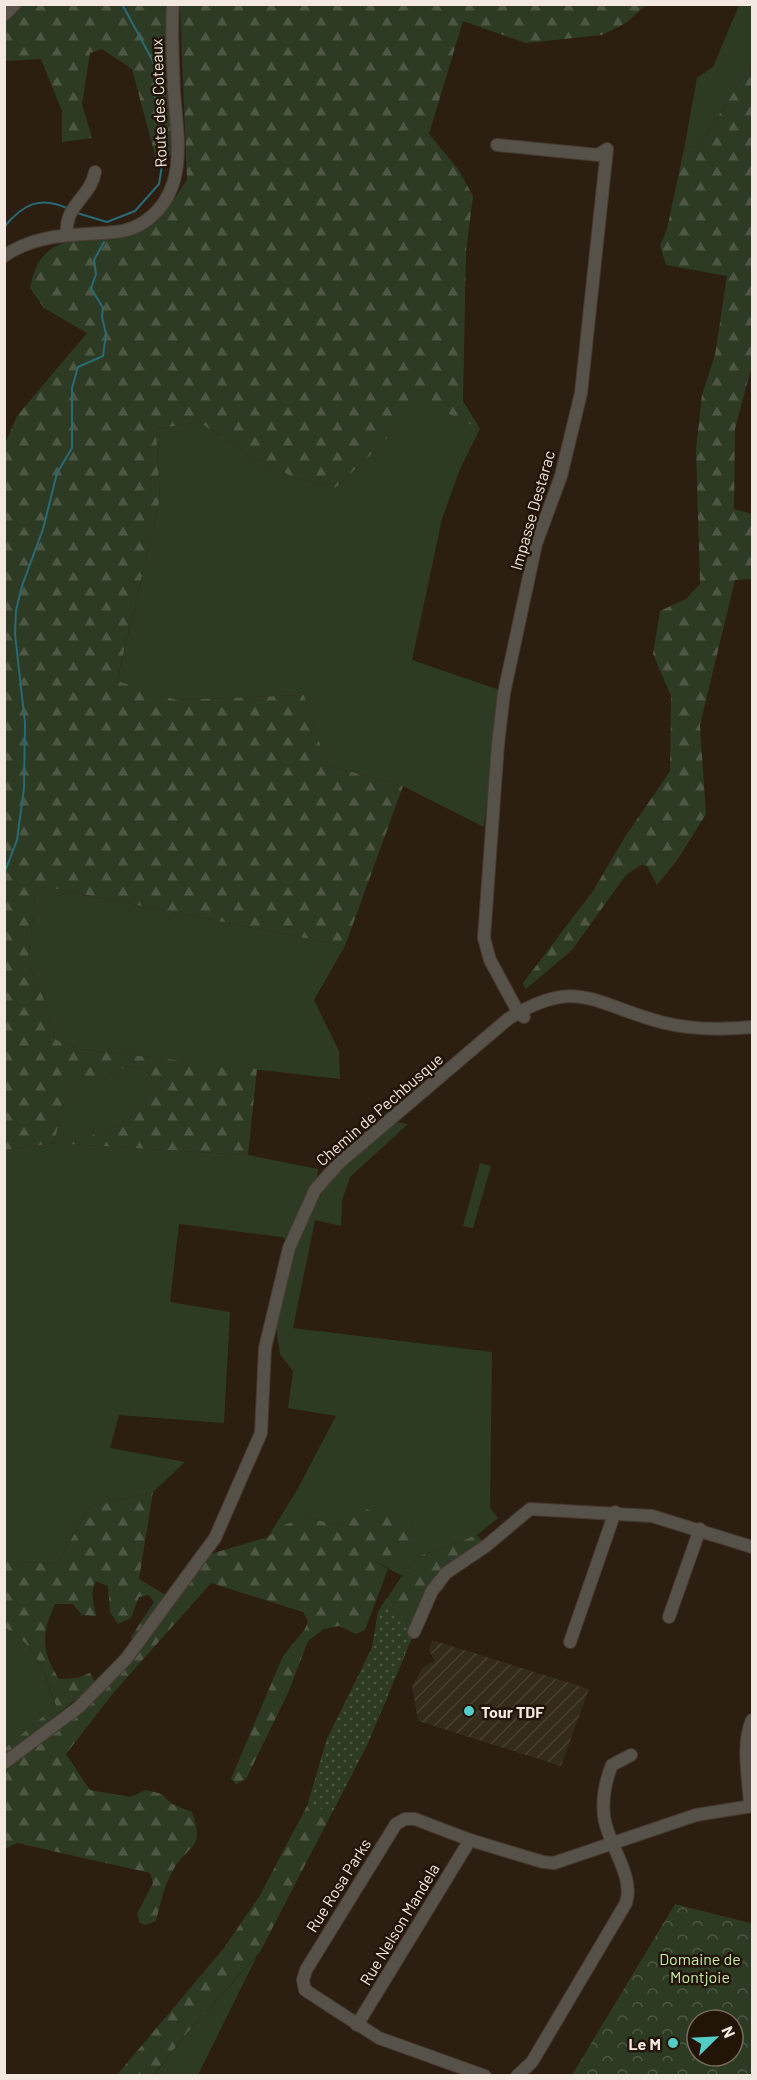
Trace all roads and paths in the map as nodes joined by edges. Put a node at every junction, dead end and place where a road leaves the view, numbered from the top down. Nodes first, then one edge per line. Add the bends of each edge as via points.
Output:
1 (15, 4) edge
2 (173, 4) edge
3 (4, 15) edge
4 (497, 145) dead end
5 (95, 172) dead end
6 (67, 234) junction
7 (4, 256) edge
8 (523, 1012) junction
9 (753, 1028) edge
10 (615, 1512) junction
11 (700, 1529) junction
12 (753, 1547) edge
13 (669, 1617) dead end
14 (414, 1632) dead end
15 (570, 1642) dead end
16 (753, 1720) edge
17 (631, 1755) dead end
18 (4, 1763) edge
19 (751, 1806) edge
20 (470, 1840) junction
21 (612, 1844) junction
22 (357, 2025) junction
23 (485, 2076) edge
24 (517, 2076) edge

1 - 3 street
2 - 6 street, Route des Coteaux via 178,160 170,194 149,219 131,229
4 - 8 street, Impasse Destarac via 598,155 607,149 581,393 561,476 536,544 504,693 498,744 484,938 490,960
5 - 6 street via 91,187 68,215
6 - 7 street, Route des Coteaux via 34,241
8 - 9 street, Chemin de Pechbusque via 551,1000 581,995 673,1024 715,1030
8 - 18 street, Chemin de Pechbusque via 358,1145 315,1190 289,1248 270,1320 263,1367 261,1433 214,1538 152,1628 118,1668 79,1707
10 - 11 street via 652,1516
10 - 14 street via 539,1508 522,1512 486,1545 446,1573 432,1591
10 - 15 street
11 - 12 street
11 - 13 street
16 - 19 street via 747,1747
17 - 21 street via 612,1765 605,1785 604,1818
19 - 21 street, Rue Rosa Parks via 696,1815
20 - 21 street, Rue Rosa Parks via 543,1863
20 - 22 street, Rue Nelson Mandela
20 - 22 street, Rue Rosa Parks via 415,1819 402,1820 347,1900 306,1970 303,1984 309,1995
21 - 24 street via 628,1887 626,1903 532,2062
22 - 23 street, Rue Rosa Parks via 379,2038

